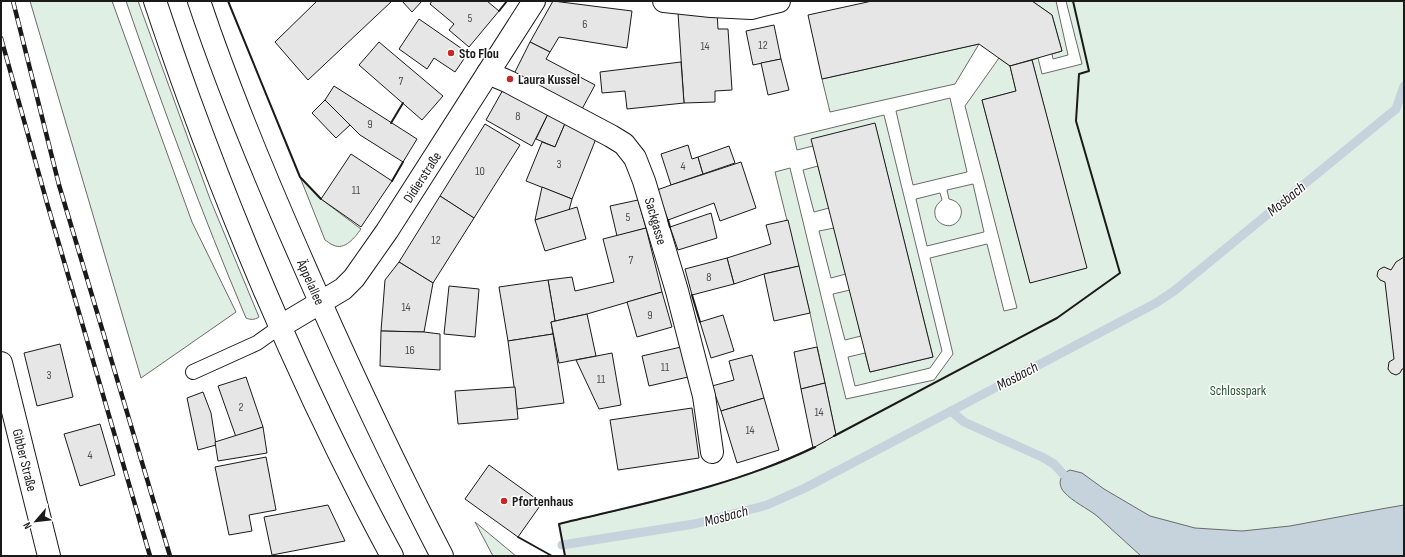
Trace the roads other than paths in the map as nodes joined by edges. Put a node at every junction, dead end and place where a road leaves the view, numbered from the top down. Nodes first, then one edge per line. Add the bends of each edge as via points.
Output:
1 (155, 1) edge
2 (198, 1) edge
3 (534, 1) edge
4 (664, 1) edge
5 (779, 1) edge
6 (488, 73) junction
7 (320, 302) junction
8 (281, 326) junction
9 (1, 363) edge
10 (193, 372) dead end
11 (9, 428) edge
12 (712, 452) dead end
13 (49, 556) edge
14 (392, 556) edge
15 (442, 556) edge

1 - 8 street via 188,98
2 - 7 street, Äppelallee via 265,177
3 - 6 street, Didierstraße
4 - 5 street via 751,8
6 - 7 street, Didierstraße via 354,278 343,289
6 - 12 street, Sackgasse via 510,82 611,136 624,144 635,158 677,291 704,396
7 - 8 street, Didierstraße
7 - 15 street, Äppelallee via 367,405
8 - 10 lane via 258,342
8 - 14 street via 346,470
9 - 11 street, Gibber Straße
11 - 13 street, Gibber Straße

